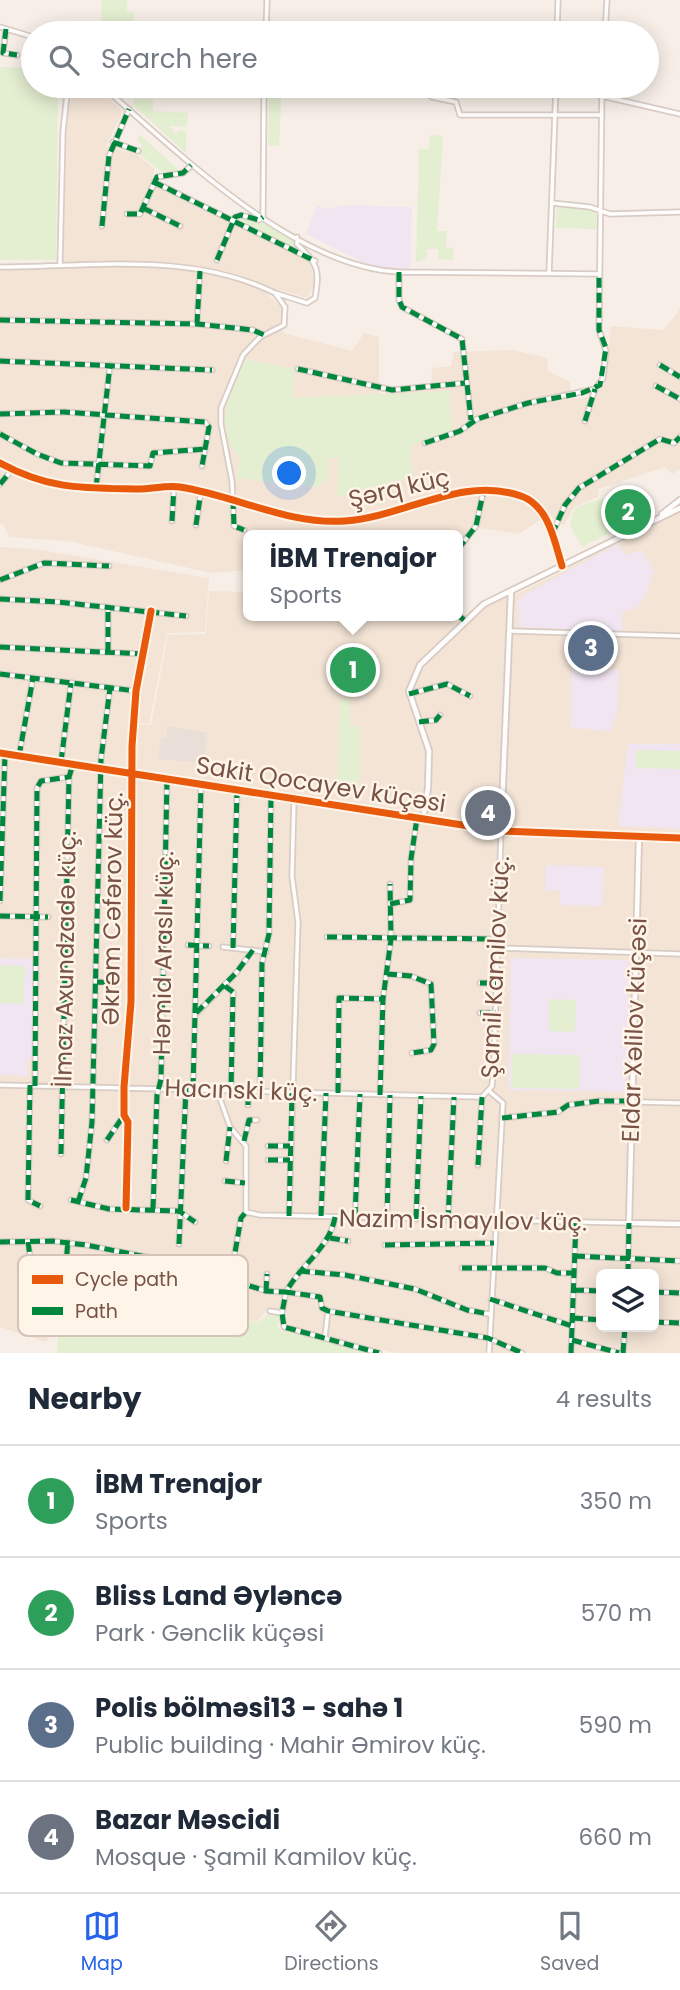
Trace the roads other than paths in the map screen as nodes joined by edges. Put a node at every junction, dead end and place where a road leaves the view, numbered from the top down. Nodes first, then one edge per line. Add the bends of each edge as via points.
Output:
1 (267, 0) edge
2 (558, 0) edge
3 (607, 0) edge
4 (266, 21) edge
5 (557, 21) edge
6 (606, 21) edge
7 (3, 28) edge
8 (21, 33) edge
9 (18, 55) dead end
10 (67, 98) edge
11 (116, 98) edge
12 (264, 98) edge
13 (437, 98) edge
14 (556, 98) edge
15 (602, 98) edge
16 (611, 98) edge
17 (129, 109) junction
18 (680, 114) edge
19 (555, 115) junction
20 (602, 115) junction
21 (113, 142) junction
22 (138, 151) dead end
23 (191, 165) junction
24 (154, 182) junction
25 (552, 203) junction
26 (143, 208) junction
27 (601, 211) junction
28 (680, 212) edge
29 (127, 214) dead end
30 (263, 217) junction
31 (233, 220) junction
32 (102, 226) dead end
33 (180, 226) dead end
34 (296, 237) junction
35 (217, 260) dead end
36 (315, 261) junction
37 (60, 264) junction
38 (0, 267) edge
39 (200, 271) junction
40 (399, 272) junction
41 (549, 273) junction
42 (599, 274) junction
43 (275, 293) junction
44 (0, 320) edge
45 (197, 324) junction
46 (264, 335) junction
47 (0, 361) edge
48 (110, 365) junction
49 (660, 366) dead end
50 (298, 369) dead end
51 (212, 370) dead end
52 (680, 377) edge
53 (466, 383) junction
54 (656, 386) dead end
55 (595, 389) junction
56 (680, 400) edge
57 (0, 414) edge
58 (104, 415) junction
59 (471, 420) junction
60 (585, 421) dead end
61 (0, 434) edge
62 (680, 437) edge
63 (425, 443) dead end
64 (205, 449) junction
65 (0, 463) edge
66 (99, 464) junction
67 (202, 466) dead end
68 (12, 470) junction
69 (0, 484) edge
70 (174, 487) junction
71 (96, 488) junction
72 (484, 489) junction
73 (201, 491) junction
74 (233, 499) junction
75 (680, 500) edge
76 (680, 508) edge
77 (656, 519) junction
78 (173, 521) dead end
79 (196, 526) dead end
80 (244, 530) dead end
81 (552, 534) junction
82 (463, 543) edge
83 (109, 566) dead end
84 (562, 566) junction
85 (0, 580) edge
86 (511, 591) junction
87 (0, 599) edge
88 (108, 607) junction
89 (151, 611) junction
90 (186, 616) dead end
91 (464, 620) joint
92 (510, 631) junction
93 (680, 636) edge
94 (0, 647) edge
95 (108, 652) junction
96 (143, 654) junction
97 (0, 674) edge
98 (33, 678) junction
99 (71, 683) junction
100 (110, 688) junction
101 (136, 691) junction
102 (410, 694) junction
103 (470, 696) dead end
104 (440, 715) dead end
105 (419, 722) junction
106 (3, 754) edge
107 (19, 756) junction
108 (61, 762) junction
109 (74, 764) junction
110 (101, 769) junction
111 (132, 774) junction
112 (69, 777) junction
113 (167, 780) junction
114 (201, 785) junction
115 (237, 791) junction
116 (271, 796) junction
117 (294, 799) junction
118 (420, 818) junction
119 (501, 831) junction
120 (639, 836) junction
121 (680, 838) edge
122 (390, 884) dead end
123 (0, 901) edge
124 (390, 904) junction
125 (0, 916) edge
126 (48, 916) dead end
127 (35, 917) junction
128 (327, 937) dead end
129 (391, 939) junction
130 (497, 939) junction
131 (188, 946) dead end
132 (198, 946) junction
133 (209, 946) dead end
134 (223, 947) dead end
135 (233, 948) junction
136 (497, 948) junction
137 (253, 950) junction
138 (266, 952) junction
139 (636, 952) junction
140 (680, 954) edge
141 (387, 974) junction
142 (97, 982) junction
143 (115, 983) dead end
144 (480, 983) dead end
145 (496, 983) junction
146 (225, 986) junction
147 (336, 990) dead end
148 (340, 998) junction
149 (383, 999) junction
150 (196, 1013) junction
151 (480, 1013) dead end
152 (496, 1013) junction
153 (411, 1053) dead end
154 (0, 1085) edge
155 (33, 1085) junction
156 (62, 1086) junction
157 (95, 1086) junction
158 (124, 1087) junction
159 (159, 1087) junction
160 (186, 1088) junction
161 (193, 1088) junction
162 (217, 1090) junction
163 (231, 1091) junction
164 (489, 1091) junction
165 (248, 1092) junction
166 (260, 1092) junction
167 (292, 1093) junction
168 (326, 1093) junction
169 (338, 1093) junction
170 (360, 1094) junction
171 (380, 1095) junction
172 (390, 1095) junction
173 (421, 1096) junction
174 (454, 1097) junction
175 (482, 1097) junction
176 (632, 1101) junction
177 (680, 1102) edge
178 (248, 1105) dead end
179 (124, 1115) junction
180 (502, 1118) junction
181 (257, 1120) dead end
182 (230, 1127) junction
183 (107, 1140) dead end
184 (244, 1141) junction
185 (268, 1146) dead end
186 (290, 1146) junction
187 (61, 1154) dead end
188 (268, 1160) dead end
189 (290, 1160) junction
190 (226, 1161) dead end
191 (478, 1164) dead end
192 (225, 1181) dead end
193 (245, 1183) junction
194 (71, 1200) dead end
195 (78, 1202) junction
196 (40, 1206) dead end
197 (126, 1208) junction
198 (153, 1209) junction
199 (178, 1211) junction
200 (246, 1212) junction
201 (289, 1216) junction
202 (321, 1216) junction
203 (335, 1217) junction
204 (355, 1217) junction
205 (387, 1218) junction
206 (416, 1219) junction
207 (448, 1220) junction
208 (496, 1221) junction
209 (195, 1222) dead end
210 (576, 1222) junction
211 (629, 1223) junction
212 (680, 1224) edge
213 (330, 1238) junction
214 (348, 1241) dead end
215 (0, 1242) edge
216 (27, 1242) junction
217 (68, 1242) junction
218 (494, 1243) junction
219 (179, 1244) dead end
220 (386, 1245) dead end
221 (128, 1254) joint
222 (29, 1255) edge
223 (67, 1255) edge
224 (133, 1255) edge
225 (234, 1255) edge
226 (575, 1256) junction
227 (629, 1259) junction
228 (680, 1261) edge
229 (462, 1268) dead end
230 (493, 1268) junction
231 (628, 1269) edge
232 (300, 1271) junction
233 (574, 1273) junction
234 (267, 1275) dead end
235 (248, 1286) edge
236 (574, 1290) junction
237 (266, 1291) junction
238 (596, 1291) edge
239 (286, 1292) junction
240 (659, 1292) edge
241 (680, 1293) edge
242 (490, 1299) junction
243 (270, 1311) dead end
244 (328, 1311) junction
245 (282, 1313) junction
246 (489, 1314) junction
247 (573, 1318) junction
248 (596, 1320) edge
249 (659, 1322) edge
250 (680, 1323) edge
251 (572, 1326) junction
252 (624, 1332) edge
253 (325, 1337) junction
254 (488, 1338) junction
255 (572, 1340) junction
256 (379, 1353) edge
257 (489, 1353) edge
258 (522, 1353) edge
259 (570, 1353) edge
260 (621, 1353) edge

1 - 4 street
2 - 5 street
3 - 6 street
7 - 8 street
7 - 9 street via 2,50
10 - 37 street
11 - 17 street
12 - 30 street
13 - 19 street via 456,102 460,115
14 - 19 street
15 - 20 street
16 - 18 street
17 - 21 street
17 - 23 street
19 - 20 street
19 - 25 street
20 - 27 street
21 - 22 street
21 - 32 street
23 - 24 street via 183,173 160,175
23 - 30 street
24 - 26 street
24 - 31 street
25 - 27 street
25 - 41 street
26 - 29 street via 138,215
26 - 33 street
27 - 28 street
27 - 42 street
30 - 31 street via 239,215
30 - 34 street
31 - 35 street
31 - 36 street
34 - 36 street via 297,244
34 - 40 street via 351,265
36 - 43 street via 313,301
37 - 38 street
37 - 39 street
39 - 43 street via 240,279
39 - 45 street
40 - 41 street
40 - 53 street via 402,307 462,339
41 - 42 street
42 - 55 street via 599,330 606,351 603,378
43 - 46 street via 285,307 285,321 278,330
44 - 45 street
45 - 46 street
46 - 74 street via 243,355 221,408
47 - 48 street
48 - 51 street
48 - 58 street
49 - 52 street
50 - 53 street via 392,390
53 - 59 street
54 - 56 street
55 - 59 street
55 - 60 street
57 - 58 street
58 - 64 street via 205,422 209,427
58 - 66 street
59 - 63 street via 460,432
61 - 66 street via 61,463
62 - 81 street via 674,443 660,439 582,485 565,505
64 - 66 street via 153,453 150,466
64 - 67 street
65 - 68 street, Şərq küç
66 - 71 street
68 - 69 street
68 - 71 street, Şərq küç via 64,487
70 - 71 street, Şərq küç
70 - 73 street, Şərq küç
70 - 78 street
72 - 74 street, Şərq küç via 380,516 333,522 286,517
72 - 81 street, Şərq küç via 525,498 542,511
72 - 82 street via 476,526
73 - 74 street, Şərq küç
73 - 79 street
74 - 80 street via 234,526
75 - 77 street
76 - 77 street
77 - 84 street
81 - 84 street, Şərq küç
83 - 85 street via 44,563
84 - 86 street
86 - 91 street
86 - 92 street, Şamil Kamilov küç.
87 - 88 street
88 - 89 street
88 - 95 street
89 - 90 street
89 - 96 street, Əkrəm Cəfərov küç.
91 - 102 street via 419,665
92 - 93 street
92 - 119 street, Şamil Kamilov küç.
94 - 95 street
95 - 96 street
96 - 101 street, Əkrəm Cəfərov küç.
97 - 98 street
98 - 99 street
98 - 107 street
99 - 100 street
99 - 108 street
100 - 101 street
100 - 110 street
101 - 111 street, Əkrəm Cəfərov küç.
102 - 103 street via 447,684
102 - 105 street
104 - 105 street
105 - 118 street via 430,759
106 - 107 street, Sakit Qocayev küçəsi
106 - 123 street
107 - 108 street, Sakit Qocayev küçəsi
108 - 109 street, Sakit Qocayev küçəsi
109 - 110 street, Sakit Qocayev küçəsi
109 - 112 street, İlmaz Axundzadə küç.
110 - 111 street, Sakit Qocayev küçəsi
110 - 142 street
111 - 113 street, Sakit Qocayev küçəsi
111 - 158 street, Əkrəm Cəfərov küç. via 131,990
112 - 127 street via 37,785
112 - 156 street, İlmaz Axundzadə küç.
113 - 114 street, Sakit Qocayev küçəsi
113 - 159 street, Həmid Araslı küç.
114 - 115 street, Sakit Qocayev küçəsi
114 - 132 street
115 - 116 street, Sakit Qocayev küçəsi
115 - 135 street
116 - 117 street, Sakit Qocayev küçəsi
116 - 138 street
117 - 118 street, Sakit Qocayev küçəsi
117 - 167 street via 292,876 298,922
118 - 119 street, Sakit Qocayev küçəsi
118 - 124 street via 411,853 410,900
119 - 120 street, Sakit Qocayev küçəsi
119 - 130 street, Şamil Kamilov küç.
120 - 121 street, Sakit Qocayev küçəsi
120 - 139 street, Eldar Xəlilov küçəsi
122 - 124 street
124 - 129 street
125 - 127 street
126 - 127 street
127 - 155 street
128 - 129 street
129 - 130 street
129 - 141 street
130 - 136 street, Şamil Kamilov küç.
131 - 132 street
132 - 133 street
132 - 150 street
134 - 135 street
135 - 137 street
136 - 139 street
136 - 145 street, Şamil Kamilov küç.
137 - 138 street
137 - 146 street
138 - 166 street
139 - 140 street
139 - 176 street, Eldar Xəlilov küçəsi
141 - 149 street
141 - 153 street via 431,984 435,1044 431,1050
142 - 143 street
142 - 157 street
144 - 145 street
145 - 152 street, Şamil Kamilov küç.
146 - 150 street
146 - 163 street via 233,992
147 - 148 street
148 - 149 street
148 - 169 street
149 - 171 street
150 - 161 street
151 - 152 street
152 - 164 street, Şamil Kamilov küç.
154 - 155 street, Hacınski küç.
155 - 156 street, Hacınski küç.
155 - 196 street via 28,1200
156 - 157 street, Hacınski küç.
156 - 187 street, İlmaz Axundzadə küç.
157 - 158 street, Hacınski küç.
157 - 195 street via 87,1172
158 - 159 street, Hacınski küç.
158 - 179 street, Əkrəm Cəfərov küç.
159 - 160 street, Hacınski küç.
159 - 198 street, Həmid Araslı küç.
160 - 161 street, Hacınski küç.
160 - 199 street
161 - 162 street, Hacınski küç.
162 - 163 street, Hacınski küç.
162 - 182 street
163 - 165 street, Hacınski küç.
164 - 175 street, Şamil Kamilov küç.
164 - 180 street, Şamil Kamilov küç. via 502,1101
165 - 166 street, Hacınski küç.
165 - 178 street
166 - 167 street, Hacınski küç.
167 - 168 street, Hacınski küç.
167 - 186 street
168 - 169 street, Hacınski küç.
168 - 202 street
169 - 170 street, Hacınski küç.
170 - 171 street, Hacınski küç.
170 - 204 street
171 - 172 street, Hacınski küç.
172 - 173 street, Hacınski küç.
172 - 205 street
173 - 174 street, Hacınski küç.
173 - 206 street
174 - 175 street, Hacınski küç.
174 - 207 street
175 - 191 street
176 - 177 street
176 - 180 street via 568,1105 558,1112
176 - 211 street, Eldar Xəlilov küçəsi
179 - 183 street
179 - 197 street, Əkrəm Cəfərov küç. via 128,1122
180 - 208 street, Şamil Kamilov küç.
181 - 184 street via 249,1120
182 - 184 street
182 - 190 street
184 - 193 street
185 - 186 street
186 - 189 street
188 - 189 street
189 - 201 street
192 - 193 street
193 - 200 street
194 - 195 street
195 - 197 street
197 - 198 street
198 - 199 street
199 - 209 street
199 - 219 street
200 - 201 street, Nazim İsmayılov küç.
200 - 225 street
201 - 202 street, Nazim İsmayılov küç.
202 - 203 street, Nazim İsmayılov küç.
203 - 204 street, Nazim İsmayılov küç.
203 - 213 street
204 - 205 street, Nazim İsmayılov küç.
205 - 206 street, Nazim İsmayılov küç.
206 - 207 street, Nazim İsmayılov küç.
207 - 208 street, Nazim İsmayılov küç.
208 - 210 street, Nazim İsmayılov küç.
208 - 218 street, Şamil Kamilov küç.
210 - 211 street, Nazim İsmayılov küç.
210 - 226 street
211 - 212 street, Nazim İsmayılov küç.
211 - 227 street
213 - 214 street
213 - 232 street
215 - 216 street
216 - 217 street
216 - 222 street
217 - 221 street
217 - 223 street
218 - 220 street
218 - 230 street, Şamil Kamilov küç.
221 - 224 street
226 - 227 street
226 - 233 street
227 - 228 street
227 - 231 street
229 - 230 street
230 - 233 street
230 - 242 street, Şamil Kamilov küç.
232 - 239 street
232 - 246 street via 415,1289
233 - 236 street
234 - 237 street
235 - 237 street
236 - 238 street
236 - 247 street
237 - 239 street
239 - 244 street via 320,1297 321,1307
239 - 245 street
240 - 241 street
242 - 246 street, Şamil Kamilov küç.
242 - 251 street
243 - 245 street
244 - 253 street
244 - 254 street
245 - 253 street via 284,1328
246 - 254 street, Şamil Kamilov küç.
247 - 248 street
247 - 251 street
249 - 250 street
251 - 255 street
252 - 260 street
253 - 256 street
254 - 257 street, Şamil Kamilov küç.
254 - 258 street
255 - 259 street
255 - 260 street

